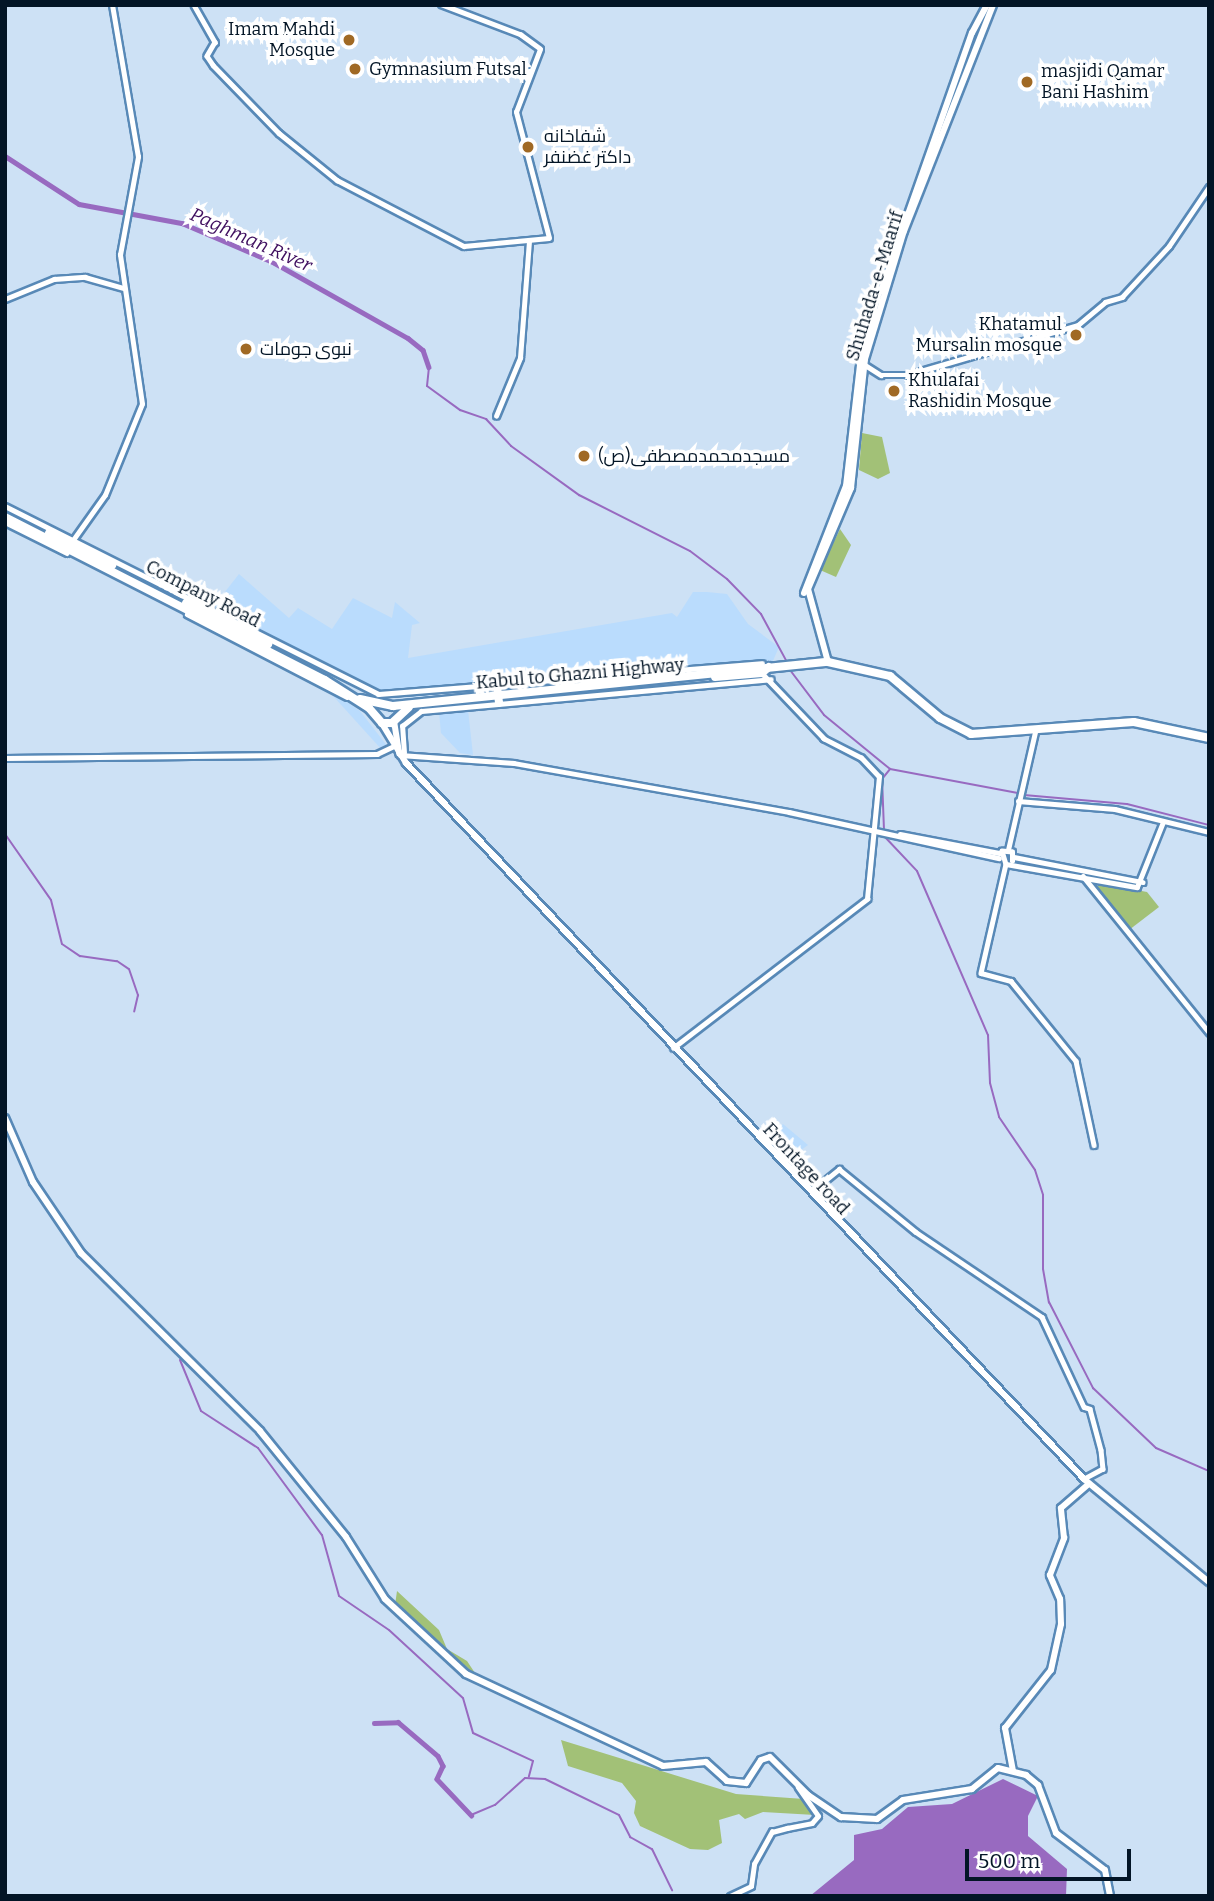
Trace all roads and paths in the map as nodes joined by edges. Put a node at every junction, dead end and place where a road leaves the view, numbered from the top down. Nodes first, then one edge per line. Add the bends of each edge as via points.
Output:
1 (111, 5) edge
2 (194, 5) edge
3 (442, 5) edge
4 (987, 5) edge
5 (993, 5) edge
6 (1209, 187) edge
7 (529, 241) junction
8 (124, 289) junction
9 (5, 299) edge
10 (864, 365) junction
11 (496, 416) dead end
12 (5, 506) edge
13 (5, 511) edge
14 (5, 517) edge
15 (5, 522) edge
16 (73, 540) junction
17 (176, 594) junction
18 (826, 662) junction
19 (765, 665) junction
20 (762, 673) junction
21 (771, 679) junction
22 (588, 687) junction
23 (498, 695) junction
24 (533, 697) junction
25 (352, 699) junction
26 (469, 703) junction
27 (389, 705) junction
28 (395, 719) junction
29 (379, 720) junction
30 (1035, 732) junction
31 (1209, 738) edge
32 (392, 747) junction
33 (402, 754) junction
34 (5, 758) edge
35 (1017, 798) junction
36 (1163, 822) junction
37 (876, 830) junction
38 (1209, 832) edge
39 (1008, 850) junction
40 (1000, 855) junction
41 (1013, 859) junction
42 (1006, 864) junction
43 (1083, 876) junction
44 (1143, 881) junction
45 (1209, 1032) edge
46 (675, 1047) junction
47 (5, 1118) edge
48 (1094, 1145) dead end
49 (812, 1191) junction
50 (1087, 1483) junction
51 (1209, 1584) edge
52 (1013, 1771) junction
53 (797, 1783) junction
54 (730, 1896) edge
55 (1110, 1896) edge

1 - 8 street via 138,157 120,255
2 - 7 street via 216,43 208,58 328,174 464,246
3 - 7 street via 525,37 540,49 516,112 549,237
4 - 18 main road, Shuhada-e-Maarif via 893,250 862,352 846,486 805,581 806,607
5 - 10 main road, Shuhada-e-Maarif via 904,231
6 - 10 street via 1169,246 1122,297 1105,302 1078,325 907,375 881,375
7 - 11 street via 520,358
8 - 9 street via 85,277 54,279
8 - 16 street via 142,387 141,414 105,495
10 - 18 main road, Shuhada-e-Maarif via 851,488 808,589
12 - 16 street
13 - 17 highway, Company Road
14 - 25 highway, Company Road
15 - 25 street
16 - 17 street
17 - 23 street via 365,691 405,696
17 - 27 highway, Company Road via 318,670 358,698
18 - 19 highway, Kabul to Ghazni Highway
18 - 30 highway, Kabul to Ghazni Highway via 878,669 940,718 971,734
19 - 20 highway
19 - 22 highway, Kabul to Ghazni Highway
20 - 21 street
20 - 22 highway, Kabul to Ghazni Highway
21 - 22 street
21 - 37 street via 772,690 824,739 861,758 877,774
22 - 23 highway, Kabul to Ghazni Highway
22 - 24 highway, Kabul to Ghazni Highway
22 - 24 street
23 - 24 highway, Kabul to Ghazni Highway
23 - 26 highway, Kabul to Ghazni Highway
23 - 27 highway, Kabul to Ghazni Highway
25 - 29 highway, Company Road
26 - 28 highway, Kabul to Ghazni Highway via 405,707
26 - 33 street via 411,714 402,726
27 - 28 highway
27 - 29 highway
28 - 29 highway, Kabul to Ghazni Highway
28 - 33 main road
29 - 32 main road, Frontage road
30 - 31 highway, Kabul to Ghazni Highway via 1134,722
30 - 35 street
32 - 33 main road, Frontage road
32 - 34 street via 377,754
33 - 37 street via 495,760
33 - 46 main road, Frontage road
35 - 36 street via 1115,809
35 - 39 street
36 - 38 street
36 - 44 street
37 - 40 street
37 - 46 street via 865,903
39 - 40 street
39 - 41 street
40 - 42 street
41 - 42 street
41 - 43 street
41 - 44 street
42 - 48 street via 981,973 1011,981 1076,1061
43 - 44 street via 1137,887
43 - 45 street
46 - 49 main road
46 - 50 main road, Frontage road
47 - 53 main road via 33,1182 81,1253 260,1431 346,1537 385,1599 459,1668 663,1766 706,1762 727,1781 746,1783 761,1760 770,1757
49 - 50 main road
49 - 50 street via 839,1169 916,1232 1042,1317 1084,1407 1090,1409 1103,1469
50 - 51 main road, Frontage road
50 - 52 main road via 1061,1508 1064,1538 1051,1575 1060,1599 1061,1624 1051,1670 1005,1728
52 - 53 main road via 995,1769 967,1790 903,1800 873,1820 833,1814
52 - 55 main road via 1037,1782 1052,1829 1102,1867
53 - 54 street via 818,1816 812,1823 773,1830 754,1864 751,1886

